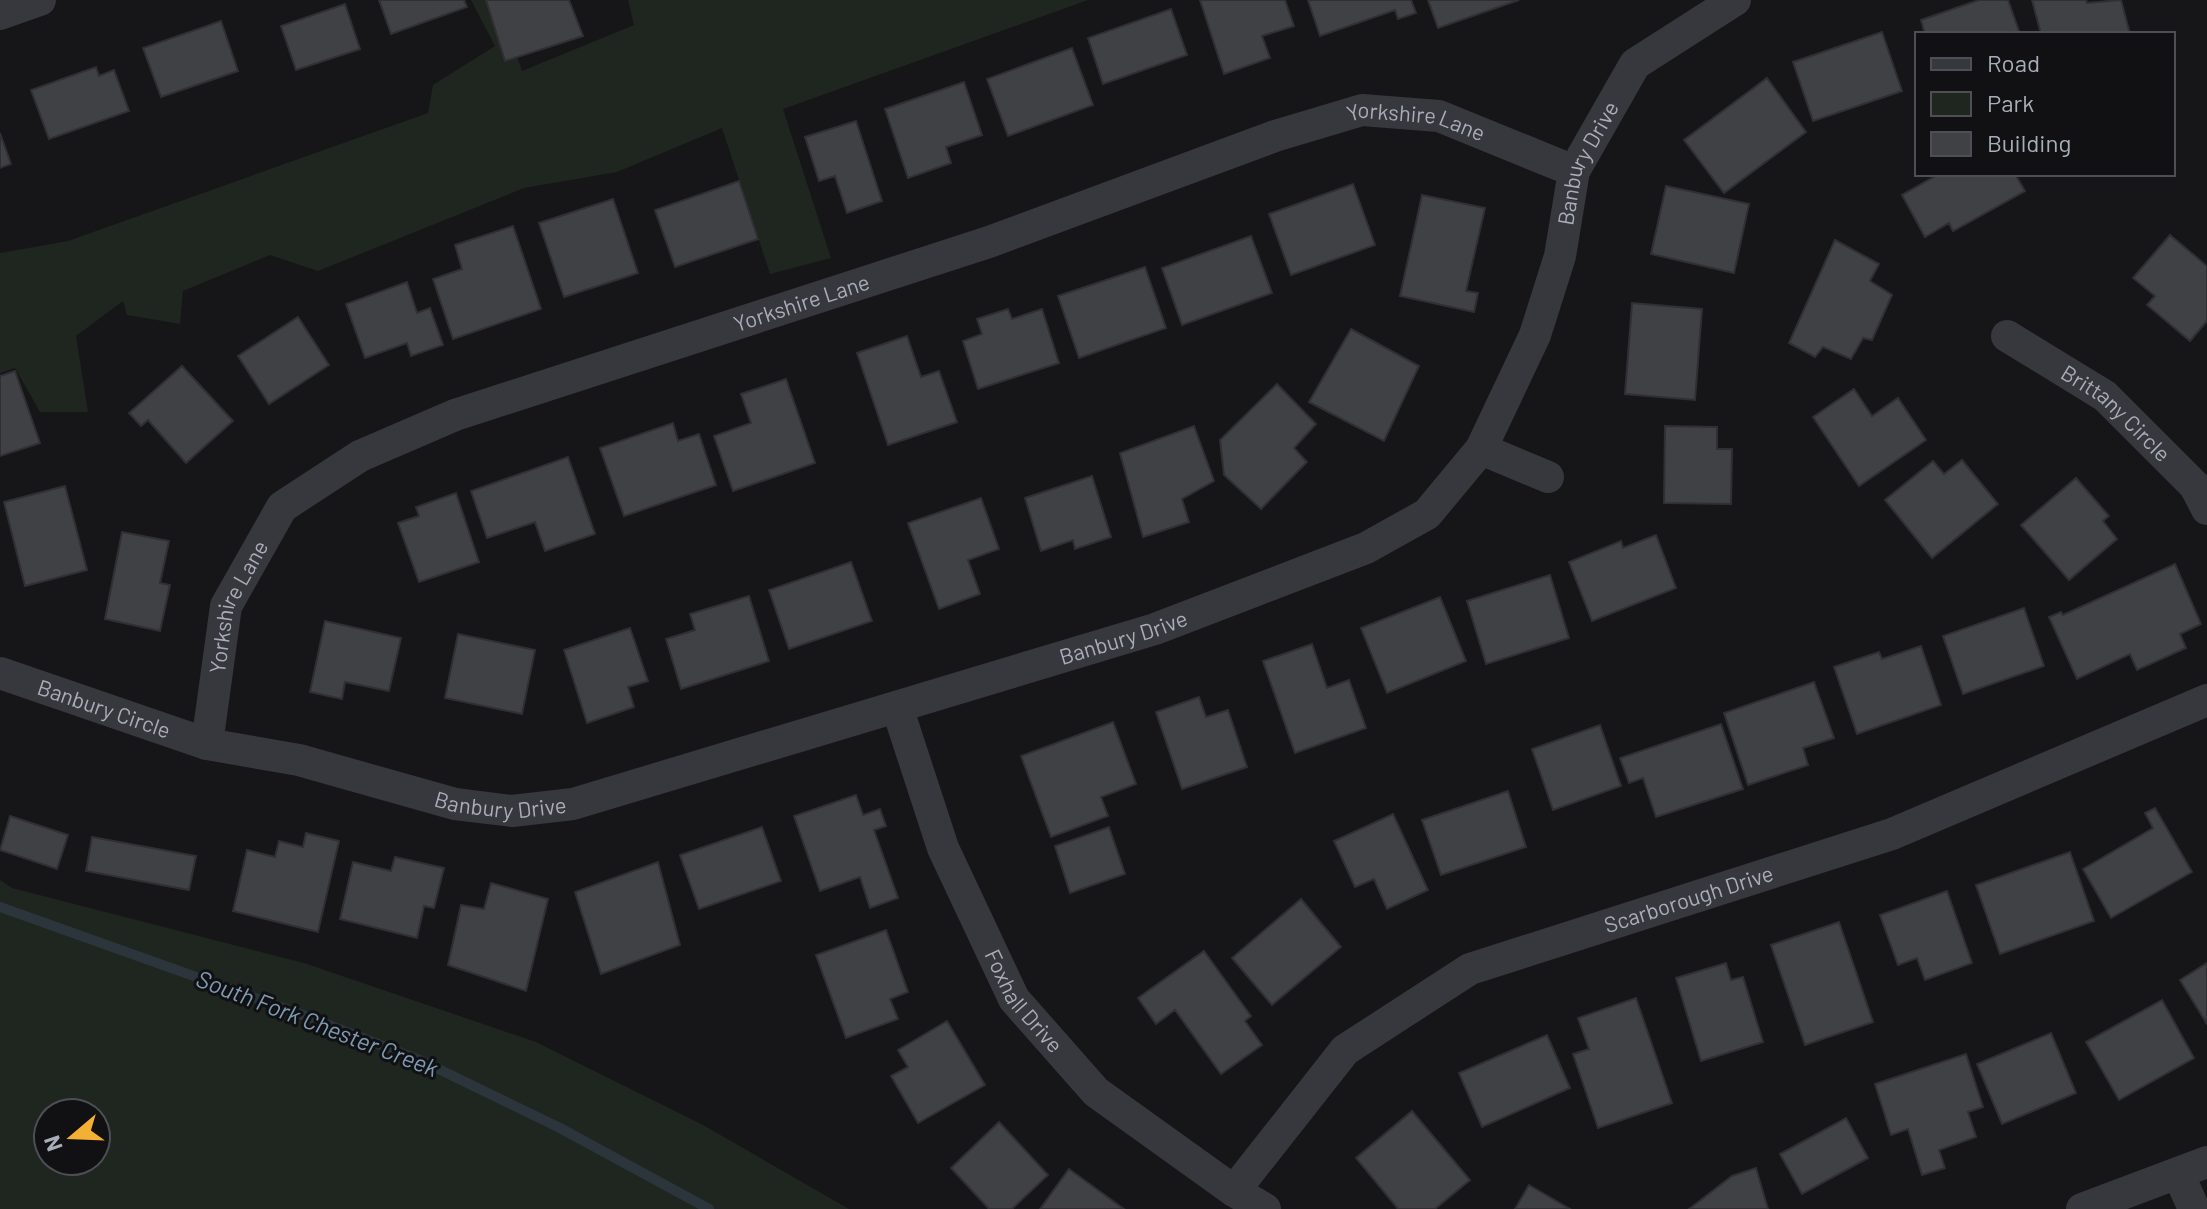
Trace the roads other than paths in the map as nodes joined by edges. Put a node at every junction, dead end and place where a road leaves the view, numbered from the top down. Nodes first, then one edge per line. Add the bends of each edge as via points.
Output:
1 (40, 0) edge
2 (1735, 0) edge
3 (0, 14) edge
4 (1574, 171) junction
5 (2007, 336) dead end
6 (1481, 449) junction
7 (1548, 477) dead end
8 (2207, 509) edge
9 (0, 673) edge
10 (2207, 700) edge
11 (897, 707) junction
12 (207, 744) junction
13 (2192, 1168) edge
14 (1234, 1191) junction
15 (1265, 1209) edge
16 (2082, 1209) edge
17 (2194, 1209) edge

1 - 3 street
2 - 4 street, Banbury Drive via 1635,64
4 - 6 street, Banbury Drive via 1560,256 1535,335
4 - 12 street, Yorkshire Lane via 1439,116 1362,110 1275,136 989,242 455,415 360,456 282,507 226,606
5 - 8 street, Brittany Circle via 2105,396 2195,486
6 - 7 street
6 - 11 street, Banbury Drive via 1427,514 1366,548 1155,629
9 - 12 street, Banbury Circle
10 - 14 street, Scarborough Drive via 1892,834 1470,969 1345,1050
11 - 12 street, Banbury Drive via 573,804 512,811 455,804 299,760
11 - 14 street, Foxhall Drive via 943,848 1014,999 1096,1092
13 - 16 street
13 - 17 street
14 - 15 street, Foxhall Drive

